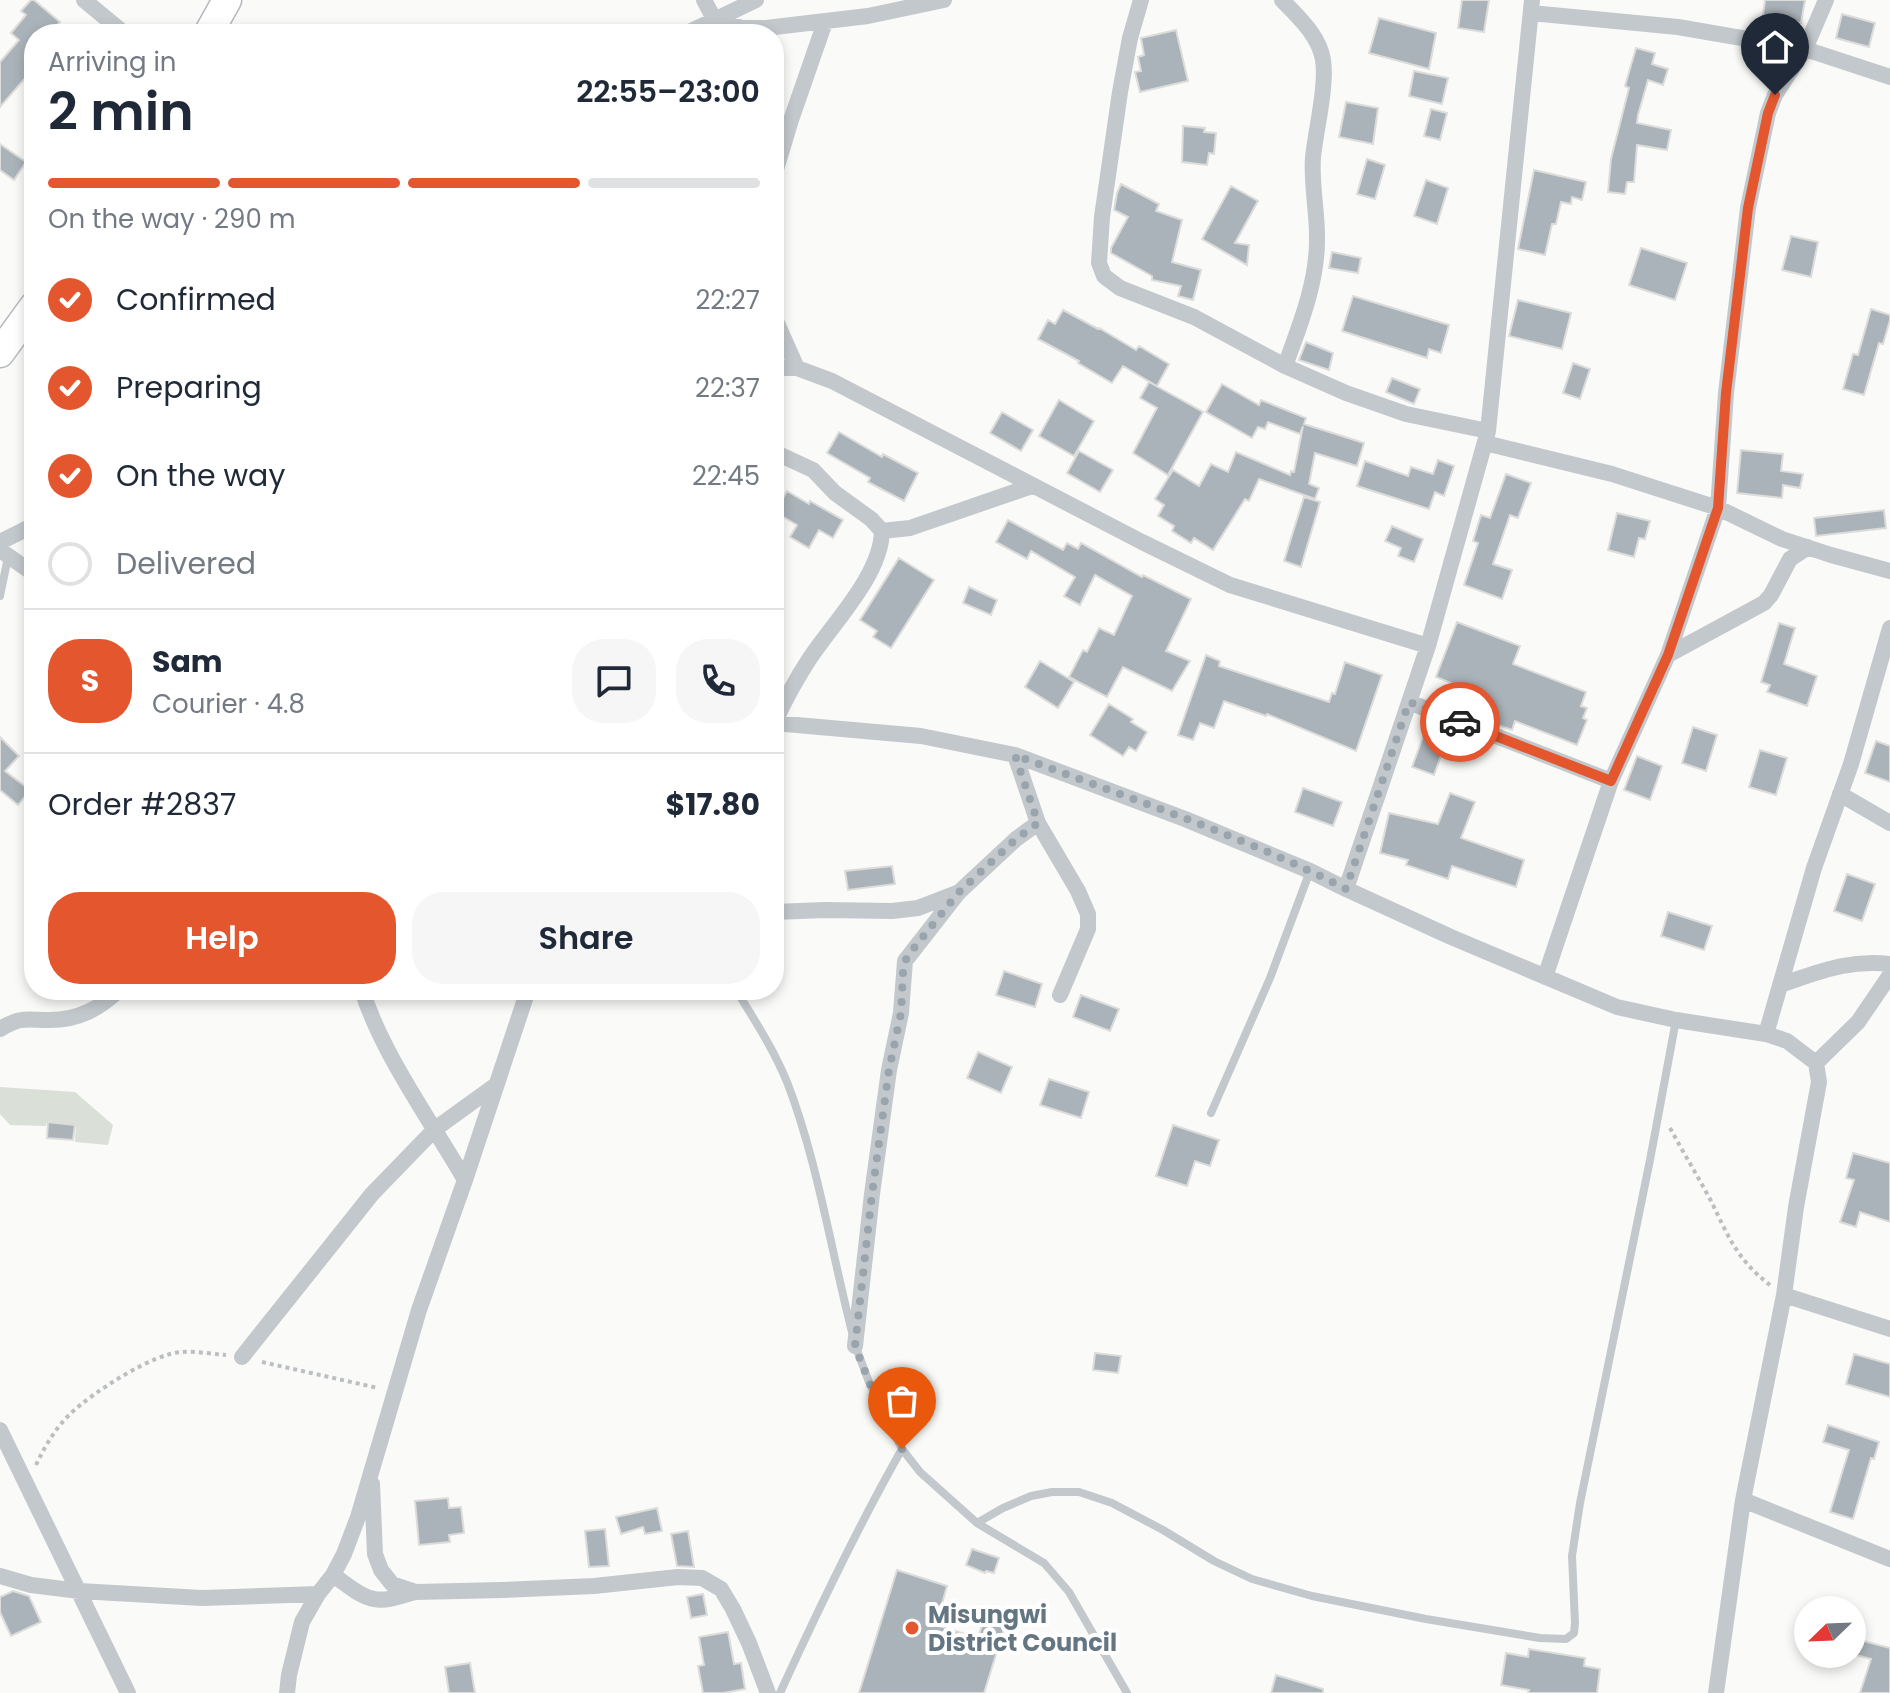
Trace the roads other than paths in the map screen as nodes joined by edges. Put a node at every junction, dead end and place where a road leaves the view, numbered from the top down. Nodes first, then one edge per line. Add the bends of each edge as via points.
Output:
1 (84, 0) edge
2 (227, 0) edge
3 (704, 0) edge
4 (756, 0) edge
5 (944, 0) edge
6 (1141, 0) edge
7 (1282, 0) edge
8 (1826, 0) edge
9 (1532, 6) edge
10 (714, 19) junction
11 (825, 22) junction
12 (113, 24) edge
13 (214, 24) edge
14 (704, 24) edge
15 (730, 24) edge
16 (784, 26) edge
17 (1805, 49) junction
18 (1890, 77) edge
19 (784, 143) edge
20 (24, 320) edge
21 (784, 339) edge
22 (0, 353) edge
23 (1285, 366) junction
24 (784, 368) edge
25 (797, 368) junction
26 (1487, 437) junction
27 (784, 457) edge
28 (1032, 486) junction
29 (1718, 508) junction
30 (882, 531) junction
31 (24, 533) edge
32 (1808, 547) junction
33 (3, 550) edge
34 (24, 566) edge
35 (1890, 571) edge
36 (0, 596) edge
37 (1890, 628) edge
38 (1428, 646) junction
39 (1668, 655) junction
40 (784, 702) edge
41 (1409, 702) junction
42 (784, 724) edge
43 (1015, 755) junction
44 (1611, 781) junction
45 (1840, 794) junction
46 (1038, 823) junction
47 (1890, 823) edge
48 (1310, 871) junction
49 (1346, 889) junction
50 (958, 893) junction
51 (784, 911) edge
52 (1890, 964) edge
53 (1890, 975) edge
54 (1545, 977) junction
55 (1780, 985) junction
56 (1060, 995) dead end
57 (109, 1000) edge
58 (365, 1000) edge
59 (525, 1000) edge
60 (742, 1000) edge
61 (1676, 1020) junction
62 (0, 1029) edge
63 (1766, 1034) junction
64 (1816, 1063) junction
65 (496, 1085) junction
66 (1211, 1113) dead end
67 (435, 1129) junction
68 (465, 1180) junction
69 (1784, 1295) junction
70 (1890, 1329) edge
71 (855, 1346) junction
72 (242, 1357) road end
73 (0, 1430) edge
74 (902, 1449) junction
75 (372, 1470) junction
76 (1743, 1500) junction
77 (977, 1523) junction
78 (1890, 1559) edge
79 (333, 1575) junction
80 (0, 1576) edge
81 (79, 1591) junction
82 (416, 1592) junction
83 (318, 1594) junction
84 (128, 1693) edge
85 (287, 1693) edge
86 (768, 1693) edge
87 (780, 1693) edge
88 (1127, 1693) edge
89 (1716, 1693) edge

1 - 12 street
2 - 13 highway
3 - 10 street
4 - 10 street
5 - 11 street
6 - 23 street via 1120,92 1102,217 1101,269 1120,288 1194,317
7 - 23 street via 1312,33 1323,59 1312,175 1314,272
8 - 17 street
9 - 17 street
9 - 26 street
10 - 14 street
10 - 15 street
11 - 16 street
11 - 19 street
17 - 18 street
17 - 29 street via 1768,113 1748,208
20 - 22 highway
21 - 25 street
23 - 26 street via 1346,393
24 - 25 street
25 - 28 street via 832,381
26 - 29 street
26 - 38 street
27 - 30 street via 813,470
28 - 30 street via 910,528
28 - 38 street via 1230,585
29 - 32 street
29 - 39 street
30 - 40 street via 873,569
31 - 33 street
32 - 35 street
32 - 39 street via 1790,559 1764,603
33 - 34 street
33 - 36 lane
37 - 45 street
38 - 41 street
39 - 44 street
41 - 44 street
41 - 49 street
42 - 43 street via 921,736
43 - 46 street
43 - 48 street
44 - 54 street
45 - 47 street
45 - 55 street
46 - 50 street
46 - 56 street via 1088,914 1088,929
48 - 49 street
48 - 66 lane
49 - 54 street
50 - 51 street via 892,911
50 - 71 street via 905,961
52 - 55 street via 1850,963
53 - 64 street via 1858,1022
54 - 61 street via 1617,1007
55 - 63 street
57 - 62 street via 77,1016 26,1018
58 - 67 street
59 - 65 street
60 - 71 lane via 786,1080
61 - 63 street
61 - 77 lane via 1580,1503 1572,1556 1574,1633 1566,1639 1426,1619 1252,1579 1112,1503 1079,1492 1031,1496
63 - 64 street via 1787,1041
64 - 69 street via 1819,1082
65 - 67 street
65 - 68 street
67 - 68 street
67 - 72 street via 372,1194
68 - 75 street via 419,1310
69 - 70 street
69 - 76 street
71 - 74 lane
73 - 81 street
74 - 77 lane
74 - 87 lane via 833,1578
75 - 79 street
75 - 82 street via 375,1554 392,1584
76 - 78 street
76 - 89 street
77 - 88 lane via 1044,1563 1069,1592
79 - 82 street via 375,1600
79 - 83 street
80 - 81 street
81 - 83 street via 202,1598
81 - 84 street
82 - 86 street via 702,1578 721,1589 733,1609
83 - 85 street via 302,1622

